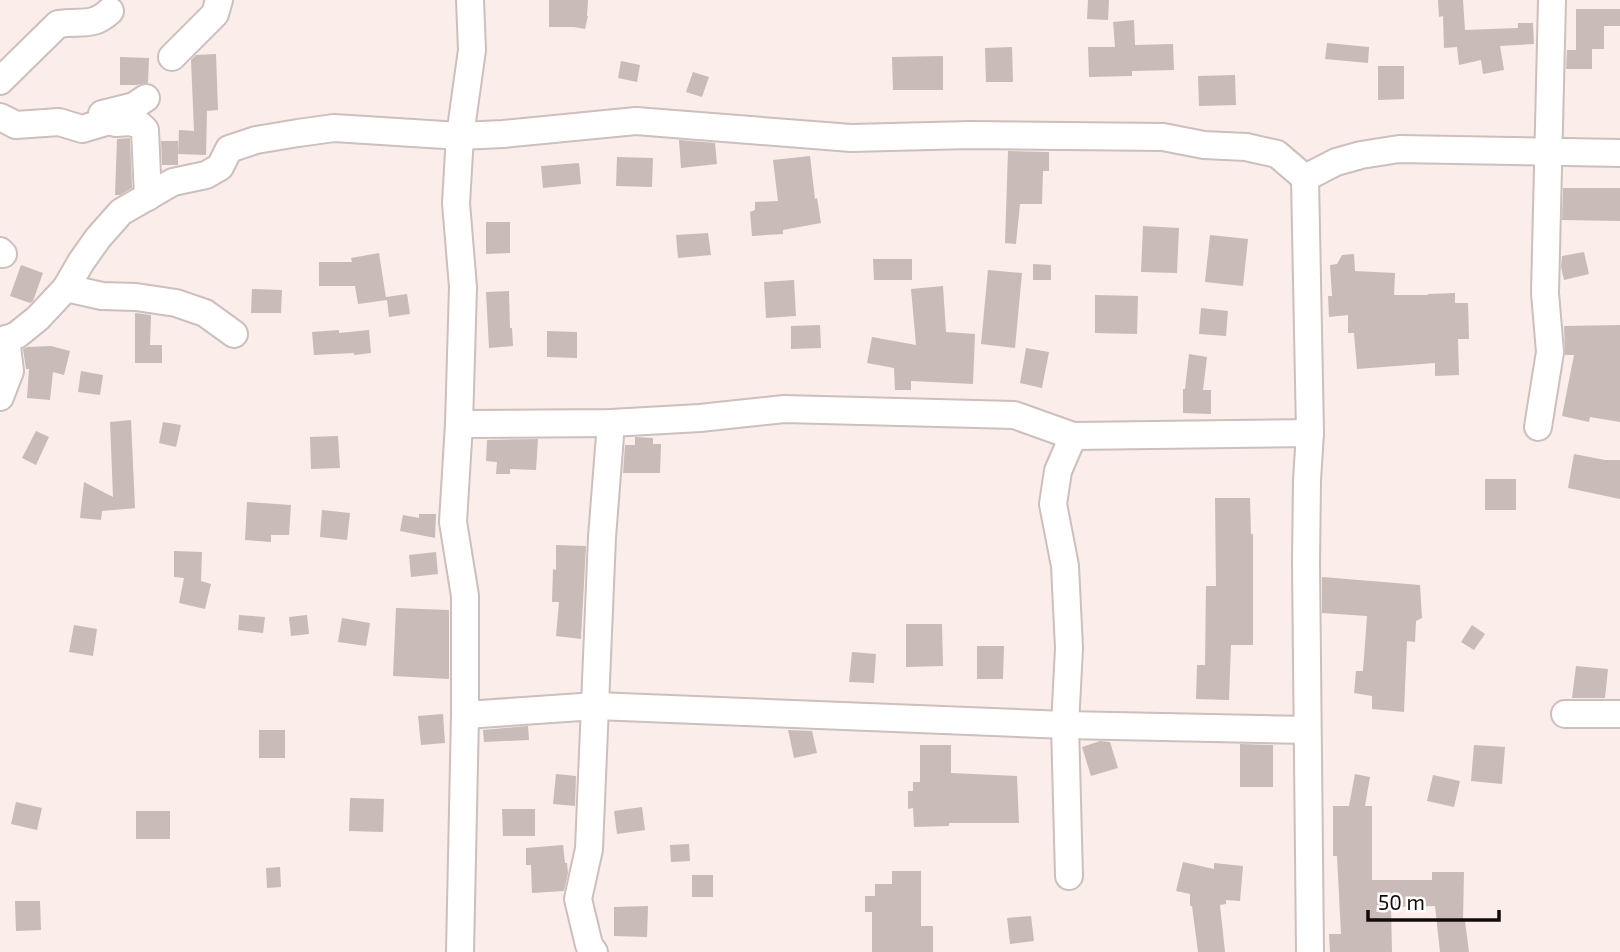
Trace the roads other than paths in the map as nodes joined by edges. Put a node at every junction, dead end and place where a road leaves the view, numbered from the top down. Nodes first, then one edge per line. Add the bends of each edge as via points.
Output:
1 (219, 0) edge
2 (470, 0) edge
3 (1552, 0) edge
4 (110, 11) dead end
5 (172, 57) dead end
6 (0, 80) edge
7 (146, 99) dead end
8 (0, 117) edge
9 (0, 129) edge
10 (82, 129) junction
11 (460, 136) junction
12 (1548, 153) junction
13 (1620, 153) edge
14 (1305, 178) junction
15 (148, 197) junction
16 (66, 288) junction
17 (234, 334) dead end
18 (3, 340) edge
19 (0, 397) edge
20 (611, 423) junction
21 (459, 424) junction
22 (1538, 427) dead end
23 (1310, 433) junction
24 (1073, 436) junction
25 (596, 706) junction
26 (1565, 714) dead end
27 (1620, 714) edge
28 (465, 715) junction
29 (1065, 725) junction
30 (1307, 730) junction
31 (1069, 876) dead end
32 (460, 952) edge
33 (594, 952) edge
34 (1310, 952) edge

1 - 5 street via 215,14
2 - 11 street via 472,50
3 - 12 street
4 - 6 street via 94,22 58,24
7 - 10 street via 103,114
8 - 10 street via 16,125 59,122
9 - 10 street via 8,137 30,142 75,135
10 - 15 street via 109,121 130,122 145,130
11 - 14 street via 636,121 851,138 1163,137 1276,154
11 - 15 street via 334,128 256,140 229,149 220,167 206,175 173,182
11 - 21 street via 456,203 463,288
12 - 13 street
12 - 14 street via 1399,149 1348,158
12 - 22 street via 1545,293 1550,352
14 - 23 street
15 - 16 street via 121,212 80,262
16 - 17 street via 176,303 205,313
16 - 18 street via 38,318
18 - 19 street via 10,371
20 - 21 street
20 - 24 street via 784,409 1014,415
20 - 25 street
21 - 28 street via 453,522 465,596
23 - 24 street
23 - 30 street
24 - 29 street via 1058,471 1053,504 1067,600
25 - 28 street
25 - 29 street
25 - 33 street via 589,849 578,899
26 - 27 street
28 - 32 street
29 - 30 street
29 - 31 street
30 - 34 street

